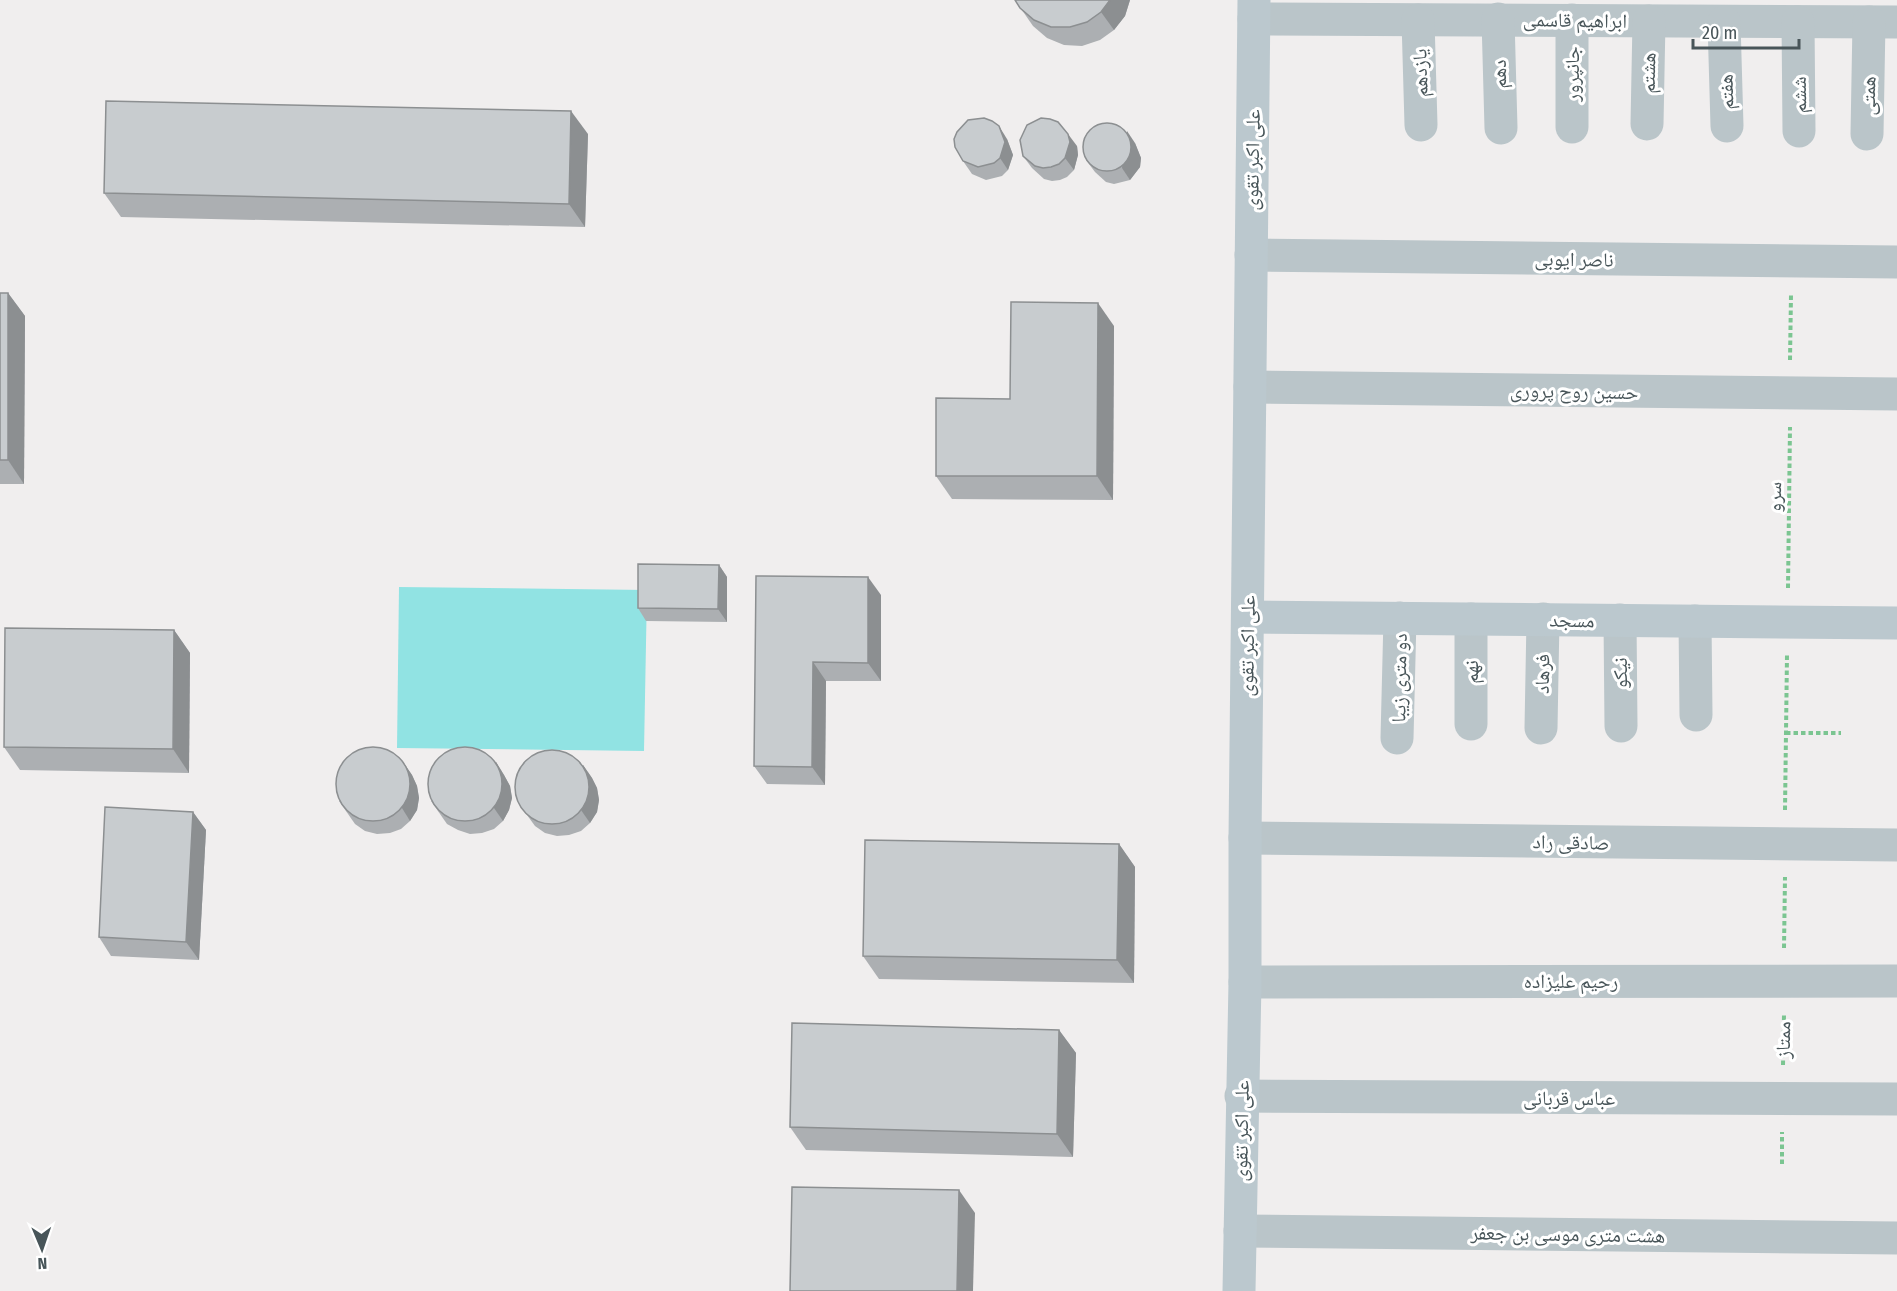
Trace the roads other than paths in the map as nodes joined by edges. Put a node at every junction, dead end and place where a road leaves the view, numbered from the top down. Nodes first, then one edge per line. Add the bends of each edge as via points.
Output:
1 (1254, 9) edge
2 (1498, 19) junction
3 (1418, 20) junction
4 (1572, 20) junction
5 (1649, 21) junction
6 (1724, 22) junction
7 (1798, 22) junction
8 (1883, 22) edge
9 (1647, 124) dead end
10 (1421, 126) dead end
11 (1727, 126) dead end
12 (1572, 127) dead end
13 (1501, 128) dead end
14 (1799, 131) dead end
15 (1867, 134) dead end
16 (1251, 255) junction
17 (1897, 262) edge
18 (1250, 387) junction
19 (1897, 394) edge
20 (1248, 617) junction
21 (1400, 618) junction
22 (1471, 619) junction
23 (1543, 619) junction
24 (1620, 620) junction
25 (1695, 621) junction
26 (1897, 623) edge
27 (1696, 715) dead end
28 (1471, 724) dead end
29 (1620, 726) dead end
30 (1541, 728) dead end
31 (1398, 738) dead end
32 (1245, 838) junction
33 (1897, 845) edge
34 (1897, 981) edge
35 (1245, 982) junction
36 (1241, 1096) junction
37 (1897, 1100) edge
38 (1240, 1231) junction
39 (1897, 1238) edge
40 (1239, 1291) edge

1 - 3 street, ابراهیم قاسمی
1 - 16 main road, علی اکبر تقوی
2 - 3 street, ابراهیم قاسمی
2 - 4 street, ابراهیم قاسمی
2 - 13 street, دهم
3 - 10 street, یازدهم
4 - 5 street, ابراهیم قاسمی
4 - 12 street, جانپرور
5 - 6 street, ابراهیم قاسمی
5 - 9 street, هشتم
6 - 7 street, ابراهیم قاسمی
6 - 11 street, هفتم
7 - 8 street, ابراهیم قاسمی
7 - 14 street, ششم
8 - 15 street, همتی
16 - 17 street, ناصر ایوبی
16 - 18 main road, علی اکبر تقوی
18 - 19 street, حسین روح پروری
18 - 20 main road, علی اکبر تقوی
20 - 21 main road, مسجد
20 - 32 main road, علی اکبر تقوی
21 - 22 main road, مسجد
21 - 31 street, دو متری زیبا
22 - 23 main road, مسجد
22 - 28 street, نهم
23 - 24 main road, مسجد
23 - 30 street, فرهاد
24 - 25 main road, مسجد
24 - 29 street, نیکو
25 - 26 main road, مسجد
25 - 27 street
32 - 33 street, صادقی راد
32 - 35 main road, علی اکبر تقوی
34 - 35 street, رحیم علیزاده
35 - 36 main road, علی اکبر تقوی
36 - 37 street, عباس قربانی
36 - 38 main road, علی اکبر تقوی
38 - 39 street, هشت متری موسی بن جعفر
38 - 40 main road, علی اکبر تقوی

